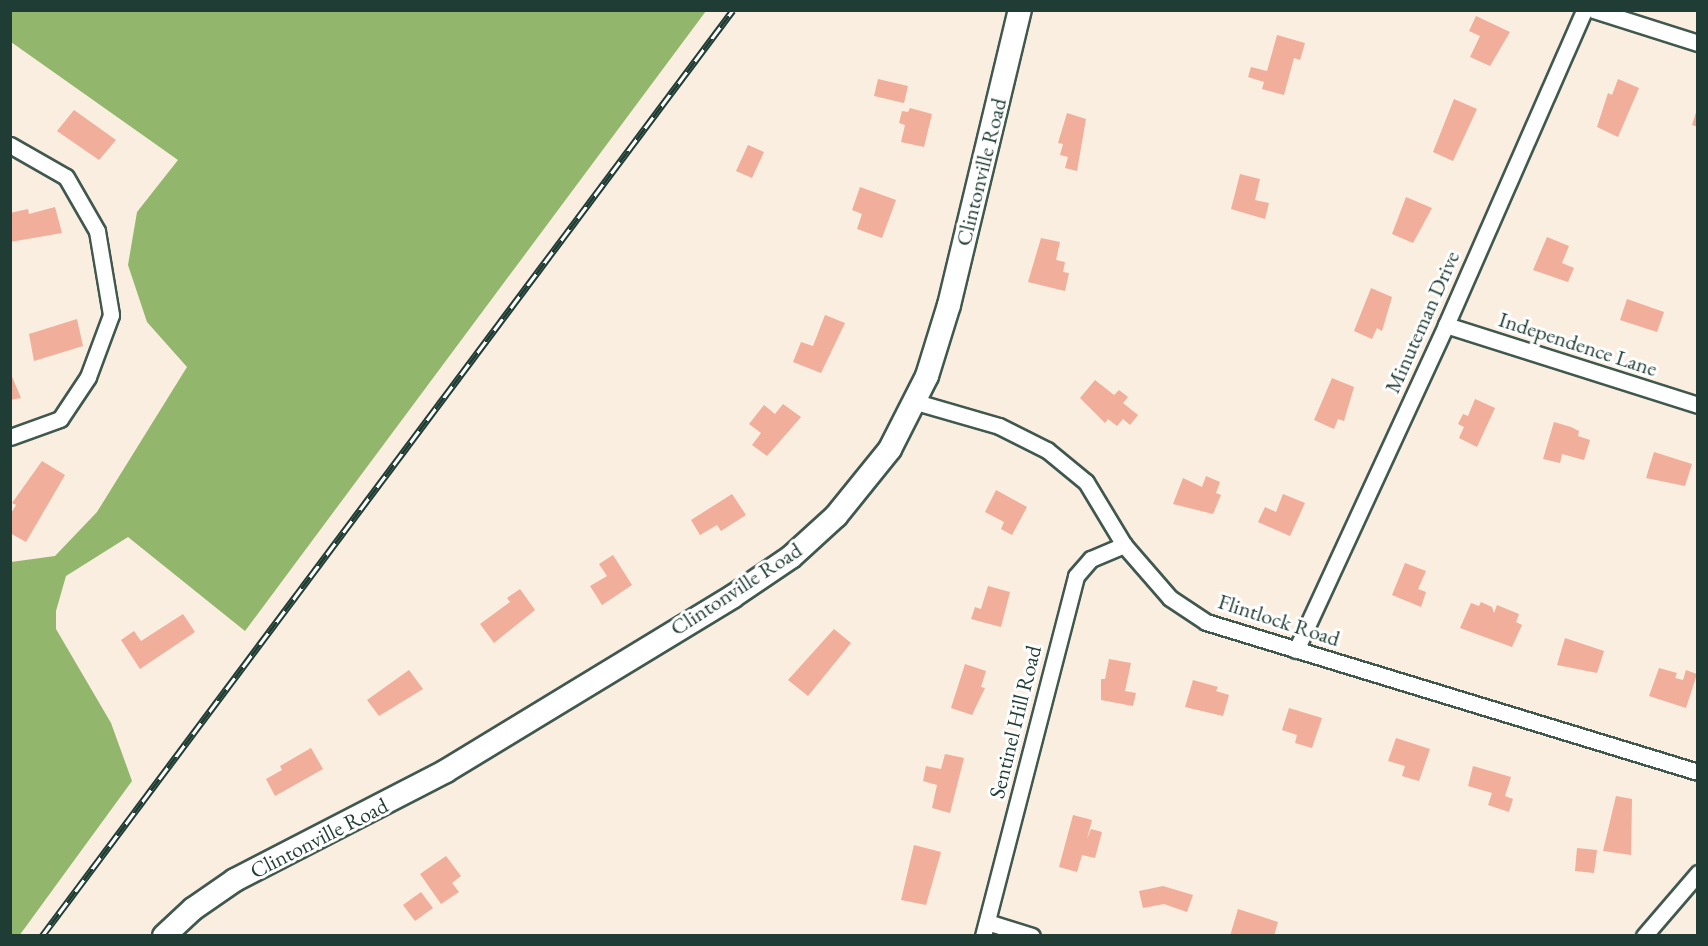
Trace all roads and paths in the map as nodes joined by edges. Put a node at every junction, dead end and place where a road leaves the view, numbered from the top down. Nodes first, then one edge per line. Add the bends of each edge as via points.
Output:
1 (1020, 10) edge
2 (1584, 10) edge
3 (1594, 10) edge
4 (1698, 43) edge
5 (10, 145) edge
6 (1446, 325) junction
7 (916, 402) junction
8 (1698, 405) edge
9 (10, 437) edge
10 (1124, 545) junction
11 (1296, 650) junction
12 (1698, 772) edge
13 (1698, 873) edge
14 (985, 929) edge
15 (164, 936) edge
16 (1032, 936) edge
17 (1644, 936) edge

1 - 7 street, Clintonville Road via 949,305
2 - 6 street, Minuteman Drive
3 - 4 street
5 - 9 street via 66,177 97,231 111,315 88,377 60,419
6 - 8 street, Independence Lane
6 - 11 street, Minuteman Drive
7 - 10 street, Flintlock Road via 999,426 1047,450 1086,482
7 - 15 street, Clintonville Road via 868,480 837,516 771,572 446,771 216,892
10 - 11 street, Flintlock Road via 1170,598 1206,622
10 - 14 street, Sentinel Hill Road via 1091,559 1076,576
11 - 12 street, Flintlock Road
13 - 17 street
14 - 16 street

